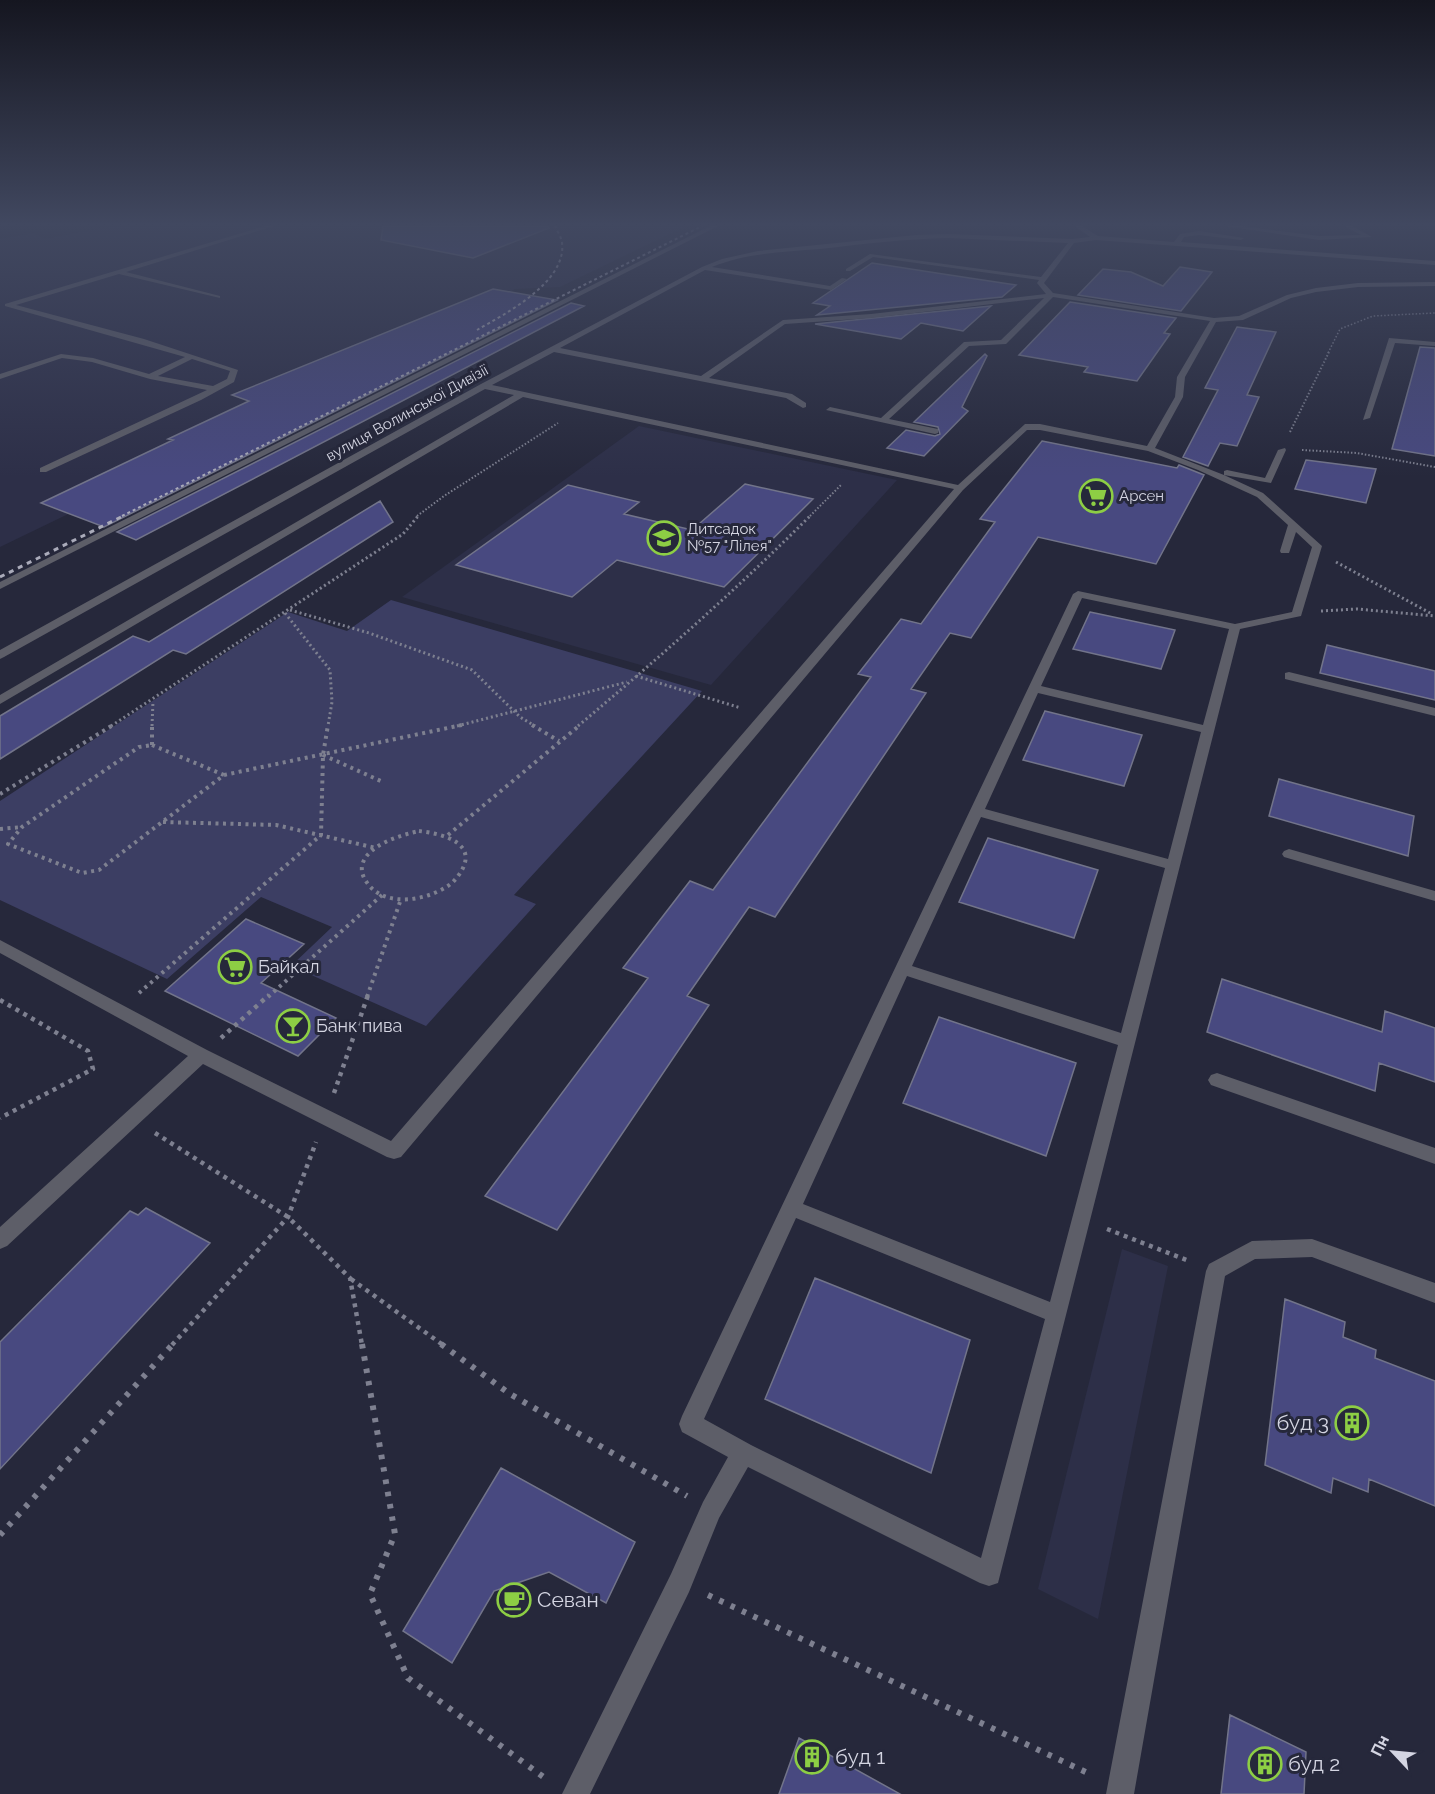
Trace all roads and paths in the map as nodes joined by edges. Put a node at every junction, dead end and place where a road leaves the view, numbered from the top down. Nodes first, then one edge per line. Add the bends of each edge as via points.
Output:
1 (14, 310) edge
2 (549, 310) edge
3 (626, 310) edge
4 (925, 310) edge
5 (1036, 310) edge
6 (1147, 310) edge
7 (1258, 310) edge
8 (1435, 313) edge
9 (1214, 320) junction
10 (1435, 344) edge
11 (552, 349) junction
12 (191, 357) junction
13 (0, 377) edge
14 (150, 377) junction
15 (703, 378) junction
16 (484, 386) junction
17 (214, 389) junction
18 (522, 394) junction
19 (803, 405) dead end
20 (582, 407) junction
21 (830, 410) dead end
22 (1366, 418) dead end
23 (882, 421) junction
24 (935, 431) dead end
25 (1150, 448) junction
26 (1282, 450) joint
27 (1326, 450) dead end
28 (858, 467) junction
29 (1435, 467) edge
30 (1201, 468) junction
31 (43, 470) dead end
32 (960, 488) junction
33 (1293, 525) junction
34 (1285, 551) dead end
35 (1315, 552) junction
36 (0, 586) edge
37 (290, 610) junction
38 (1299, 610) junction
39 (285, 613) junction
40 (1435, 616) edge
41 (1235, 627) junction
42 (0, 655) edge
43 (636, 676) junction
44 (1289, 676) dead end
45 (628, 682) junction
46 (1033, 688) junction
47 (0, 700) edge
48 (153, 700) junction
49 (515, 711) junction
50 (1435, 712) edge
51 (765, 715) junction
52 (1208, 730) junction
53 (559, 741) junction
54 (152, 745) junction
55 (323, 755) junction
56 (224, 774) junction
57 (383, 782) dead end
58 (0, 794) edge
59 (976, 812) junction
60 (162, 822) junction
61 (22, 827) junction
62 (0, 829) edge
63 (321, 835) junction
64 (448, 835) junction
65 (376, 848) junction
66 (1289, 854) dead end
67 (1173, 866) junction
68 (382, 895) junction
69 (1435, 896) edge
70 (401, 898) junction
71 (0, 946) edge
72 (903, 969) junction
73 (0, 1000) edge
74 (119, 1011) junction
75 (1127, 1041) junction
76 (201, 1055) junction
77 (1217, 1080) dead end
78 (326, 1117) junction
79 (0, 1118) edge
80 (132, 1119) junction
81 (1435, 1156) edge
82 (792, 1208) junction
83 (288, 1217) junction
84 (1081, 1219) junction
85 (0, 1240) edge
86 (1216, 1271) junction
87 (350, 1278) junction
88 (1435, 1293) edge
89 (1056, 1314) junction
90 (743, 1454) junction
91 (711, 1510) junction
92 (0, 1535) edge
93 (680, 1582) junction
94 (567, 1791) edge
95 (1120, 1791) edge

1 - 12 street
2 - 36 street
3 - 11 street, вулиця Волинської Дивізії
4 - 15 street via 783,322
5 - 23 street via 1003,342 967,344
6 - 9 street
7 - 9 street via 1240,318
8 - 26 path via 1373,316 1340,330
9 - 25 street via 1181,377 1179,397
10 - 22 street via 1392,340
11 - 15 street
11 - 16 street, вулиця Волинської Дивізії
12 - 14 street
12 - 17 street via 234,370 231,380
13 - 14 street via 61,356 93,360
14 - 17 street
15 - 19 street via 789,396
16 - 18 street
16 - 42 street, вулиця Волинської Дивізії
17 - 31 street
18 - 20 street
18 - 47 street
20 - 28 street
20 - 37 path via 444,496 417,516 403,534
21 - 23 street
23 - 24 street
25 - 30 street
25 - 32 street via 1025,427
26 - 30 street via 1268,481
27 - 29 path
28 - 32 street
28 - 43 path via 746,580
30 - 33 street via 1260,495
32 - 51 street
33 - 34 street
33 - 35 street via 1317,546
35 - 38 street
35 - 40 path
37 - 39 path
37 - 49 path via 472,670
38 - 40 path via 1356,609
38 - 41 street via 1297,614
39 - 48 path
39 - 55 path via 330,670 332,702
41 - 46 street via 1078,594
41 - 52 street
43 - 45 path
43 - 51 path
44 - 50 street
45 - 49 path
45 - 53 path
46 - 52 street
46 - 59 street
48 - 54 path
48 - 58 path
49 - 53 path
49 - 55 path
51 - 78 street via 394,1151
52 - 67 street
53 - 64 path
54 - 56 path
54 - 61 path via 139,747
55 - 56 path
55 - 57 path
55 - 63 path
56 - 60 path
59 - 67 street
59 - 72 street
60 - 61 path via 99,870 81,873 8,844
60 - 63 path via 276,825
61 - 62 path
63 - 65 path
63 - 74 path
64 - 65 path via 434,831 403,834
64 - 70 path via 464,850 463,870 443,889
65 - 68 path via 363,868 371,888
66 - 69 street
67 - 75 street
68 - 70 path
68 - 76 path
70 - 78 path
71 - 74 street
72 - 75 street
72 - 82 street
73 - 79 path via 88,1051 93,1069
74 - 76 street
75 - 84 street
76 - 78 street
76 - 80 street
77 - 81 street
78 - 83 path
80 - 83 path
80 - 85 street
82 - 89 street
82 - 90 street via 690,1424
83 - 87 path
83 - 92 path
84 - 86 path
84 - 89 street
86 - 88 street via 1252,1250 1312,1248
86 - 95 street
87 - 91 path via 510,1394
87 - 94 path via 395,1534 370,1594 408,1678
89 - 90 street via 989,1574
90 - 91 street
91 - 93 street
93 - 94 street
93 - 95 path

